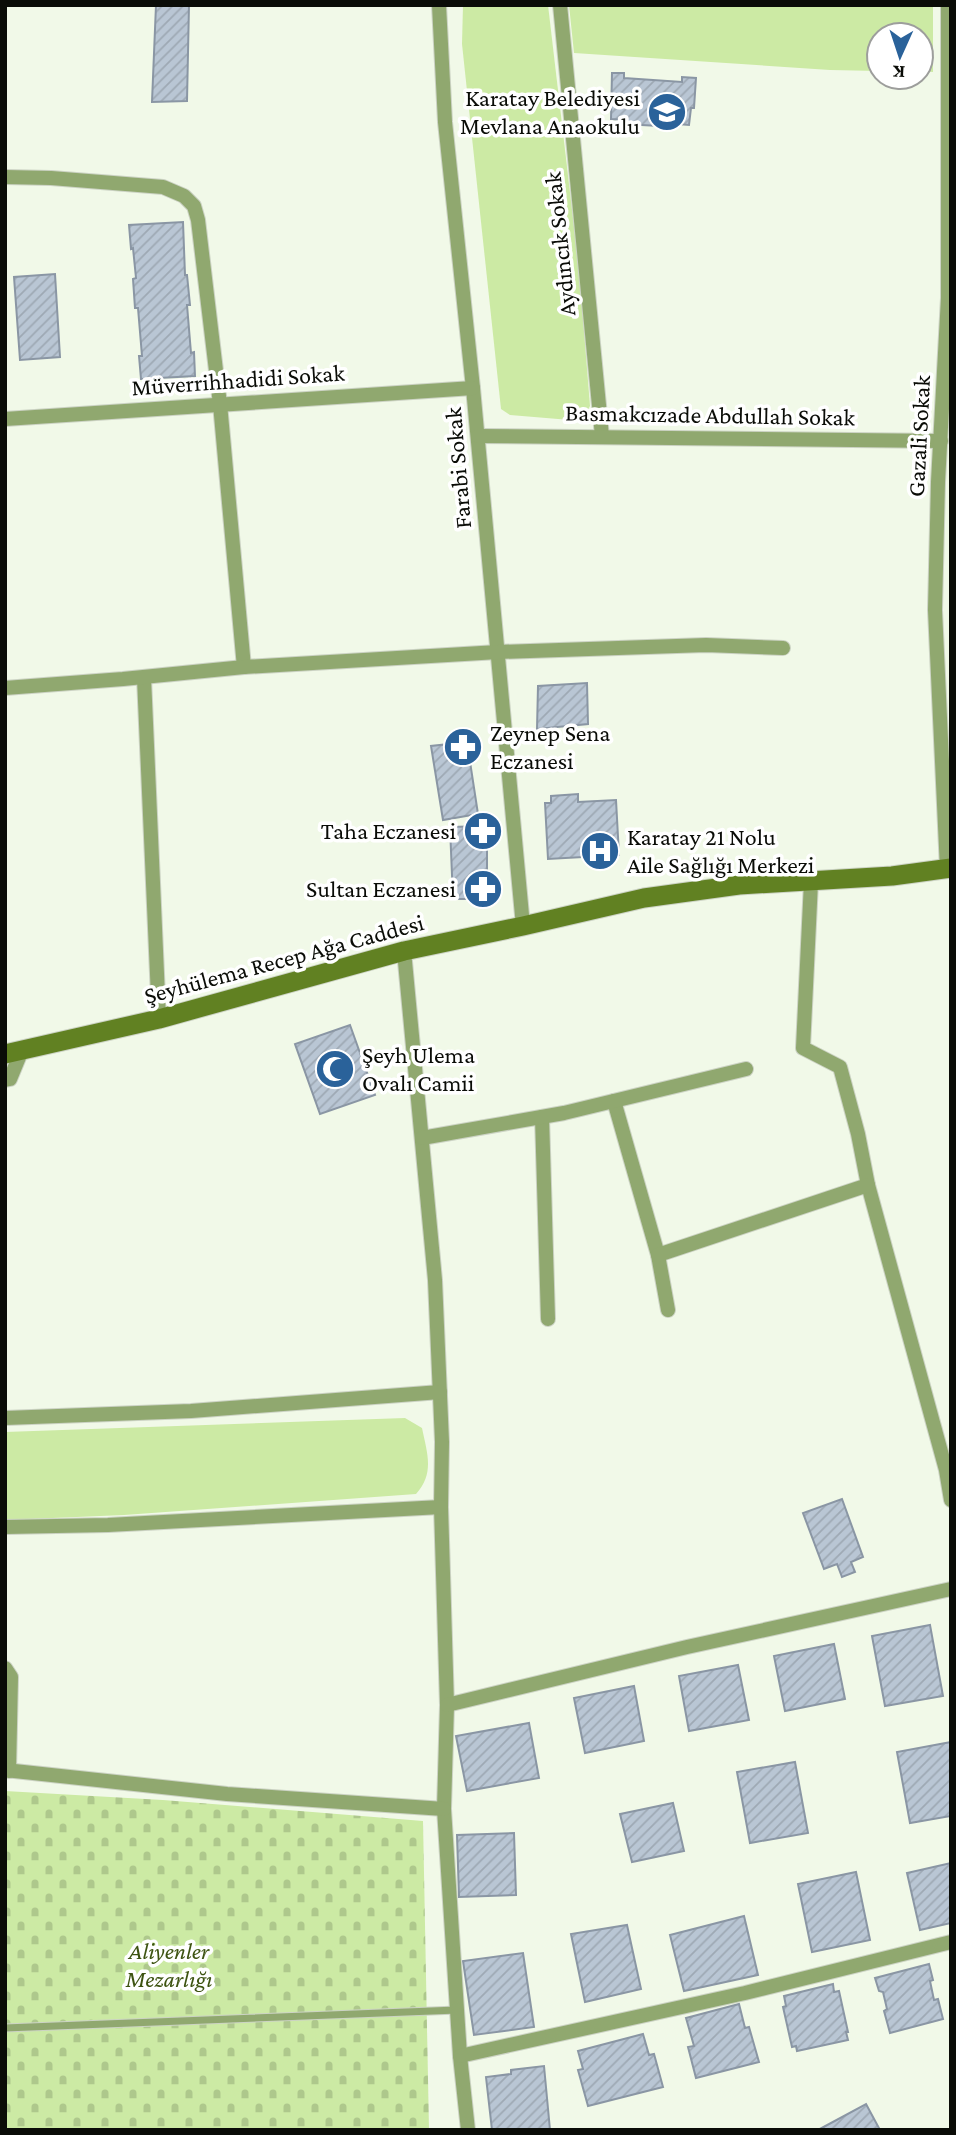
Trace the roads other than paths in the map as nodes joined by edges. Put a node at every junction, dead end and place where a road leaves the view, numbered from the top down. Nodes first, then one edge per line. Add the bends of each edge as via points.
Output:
1 (439, 5) edge
2 (560, 5) edge
3 (948, 5) edge
4 (5, 177) edge
5 (949, 226) edge
6 (473, 388) junction
7 (220, 404) junction
8 (5, 419) edge
9 (478, 436) junction
10 (602, 436) junction
11 (942, 441) junction
12 (783, 648) dead end
13 (498, 652) junction
14 (944, 655) edge
15 (244, 667) junction
16 (144, 678) junction
17 (5, 688) edge
18 (949, 868) edge
19 (811, 881) junction
20 (523, 926) junction
21 (404, 951) junction
22 (159, 1019) junction
23 (14, 1052) edge
24 (746, 1069) dead end
25 (5, 1080) edge
26 (614, 1101) junction
27 (542, 1117) junction
28 (422, 1138) junction
29 (868, 1185) junction
30 (658, 1255) junction
31 (668, 1310) dead end
32 (548, 1319) dead end
33 (440, 1392) junction
34 (5, 1418) edge
35 (951, 1500) edge
36 (441, 1507) junction
37 (5, 1527) edge
38 (951, 1589) edge
39 (5, 1668) edge
40 (447, 1704) junction
41 (7, 1771) edge
42 (444, 1809) junction
43 (951, 1942) edge
44 (457, 2010) junction
45 (5, 2028) edge
46 (460, 2056) junction
47 (468, 2130) edge

1 - 6 street, Farabi Sokak via 445,122
2 - 10 street, Aydıncık Sokak
3 - 5 street, Gazali Sokak
4 - 7 street via 163,187 194,206
5 - 11 street, Gazali Sokak
6 - 7 street, Müverrihhadidi Sokak
6 - 9 street, Farabi Sokak
7 - 8 street, Müverrihhadidi Sokak
7 - 15 street
9 - 10 street, Basmakcızade Abdullah Sokak
9 - 13 street, Farabi Sokak
10 - 11 street, Basmakcızade Abdullah Sokak
11 - 14 street, Gazali Sokak via 934,610
12 - 13 street via 706,645
13 - 15 street
13 - 20 street, Farabi Sokak
14 - 18 street, Gazali Sokak
15 - 16 street
16 - 17 street
16 - 22 street
18 - 19 street, Şeyhülema Recep Ağa Caddesi
19 - 20 street, Şeyhülema Recep Ağa Caddesi via 690,890
19 - 29 street via 803,1048 840,1067
20 - 21 street, Şeyhülema Recep Ağa Caddesi
21 - 22 street, Şeyhülema Recep Ağa Caddesi
21 - 28 street
22 - 23 street, Şeyhülema Recep Ağa Caddesi
23 - 25 street via 10,1079
24 - 26 street
26 - 27 street
26 - 30 street
27 - 28 street
27 - 32 street
28 - 33 street
29 - 30 street
29 - 35 street
30 - 31 street
33 - 34 street via 191,1411
33 - 36 street
36 - 37 street
36 - 40 street
38 - 40 street
39 - 41 street via 10,1677
40 - 42 street
41 - 42 street via 227,1794
42 - 44 street
43 - 46 street
44 - 45 lane
44 - 46 street
46 - 47 street

